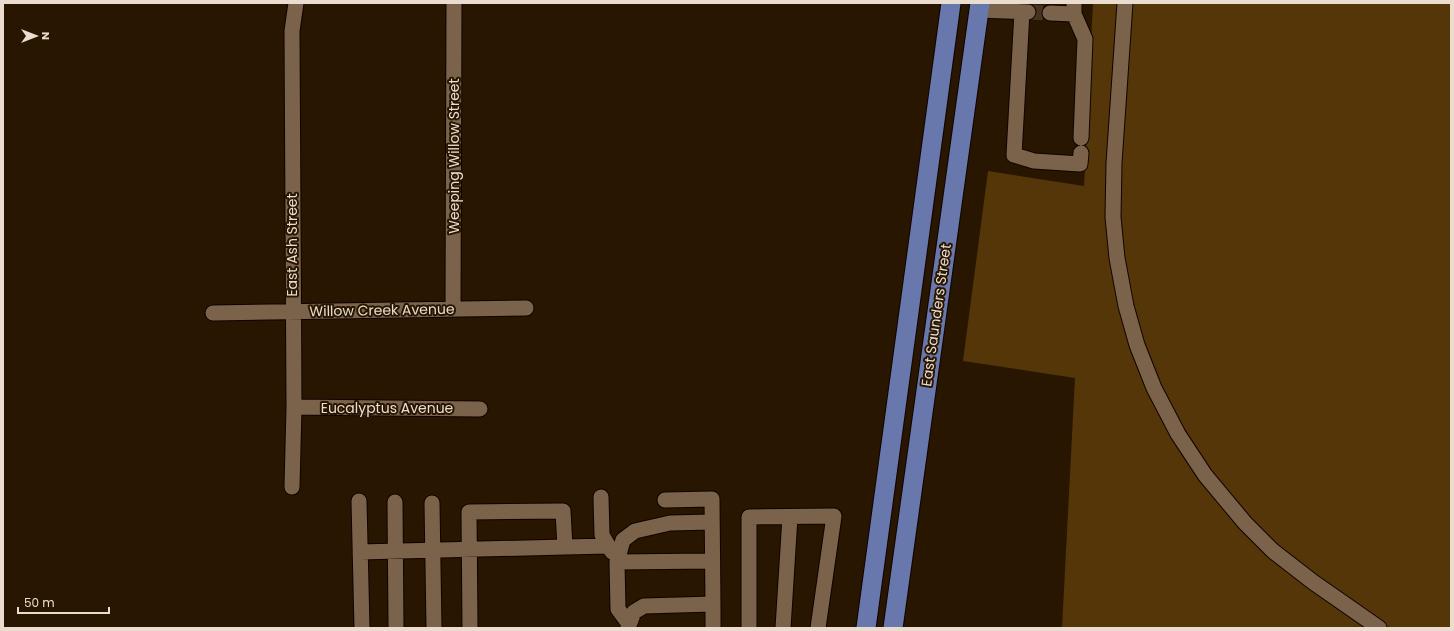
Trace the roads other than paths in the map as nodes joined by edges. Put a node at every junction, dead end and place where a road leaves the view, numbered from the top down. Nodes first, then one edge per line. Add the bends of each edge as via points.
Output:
1 (296, 3) edge
2 (454, 3) edge
3 (951, 3) edge
4 (1126, 3) edge
5 (975, 5) edge
6 (1074, 8) edge
7 (1050, 13) tunnel mouth
8 (526, 308) dead end
9 (453, 309) junction
10 (292, 312) junction
11 (213, 313) dead end
12 (294, 407) junction
13 (480, 409) dead end
14 (292, 488) dead end
15 (601, 497) dead end
16 (665, 500) dead end
17 (359, 501) dead end
18 (395, 502) dead end
19 (432, 503) dead end
20 (790, 517) junction
21 (712, 522) junction
22 (608, 546) junction
23 (565, 547) junction
24 (432, 550) junction
25 (470, 550) junction
26 (396, 551) junction
27 (360, 552) junction
28 (712, 561) junction
29 (618, 562) junction
30 (713, 604) junction
31 (628, 626) edge
32 (362, 628) edge
33 (396, 628) edge
34 (434, 628) edge
35 (470, 628) edge
36 (713, 628) edge
37 (749, 628) edge
38 (783, 628) edge
39 (818, 628) edge
40 (866, 628) edge
41 (893, 628) edge
42 (1379, 628) edge

1 - 10 street, East Ash Street via 292,31
2 - 9 street, Weeping Willow Street
3 - 40 main road, East Saunders Street
4 - 42 street via 1114,163 1113,217 1126,306 1137,346 1154,388 1178,434 1201,469 1245,523 1273,551
5 - 6 street via 1025,12 1014,155 1034,161 1080,164 1085,39
5 - 41 main road, East Saunders Street via 961,43 966,102
6 - 7 street
8 - 9 street, Willow Creek Avenue
9 - 10 street, Willow Creek Avenue
10 - 11 street, Willow Creek Avenue
10 - 12 street, East Ash Street
12 - 13 street, Eucalyptus Avenue
12 - 14 street, East Ash Street
15 - 22 street via 602,535
16 - 21 street via 712,499
17 - 27 street
18 - 26 street
19 - 24 street
20 - 37 street via 749,517
20 - 38 street
20 - 39 street via 834,516
21 - 28 street
21 - 29 street via 670,523 635,532 623,540
22 - 23 street
22 - 29 street
23 - 25 street
23 - 25 street via 563,511 469,512
24 - 25 street
24 - 26 street
24 - 34 street
25 - 35 street
26 - 27 street
26 - 33 street
27 - 32 street
28 - 29 street
28 - 30 street
29 - 31 street via 618,609
30 - 31 street via 644,606 634,612
30 - 36 street

